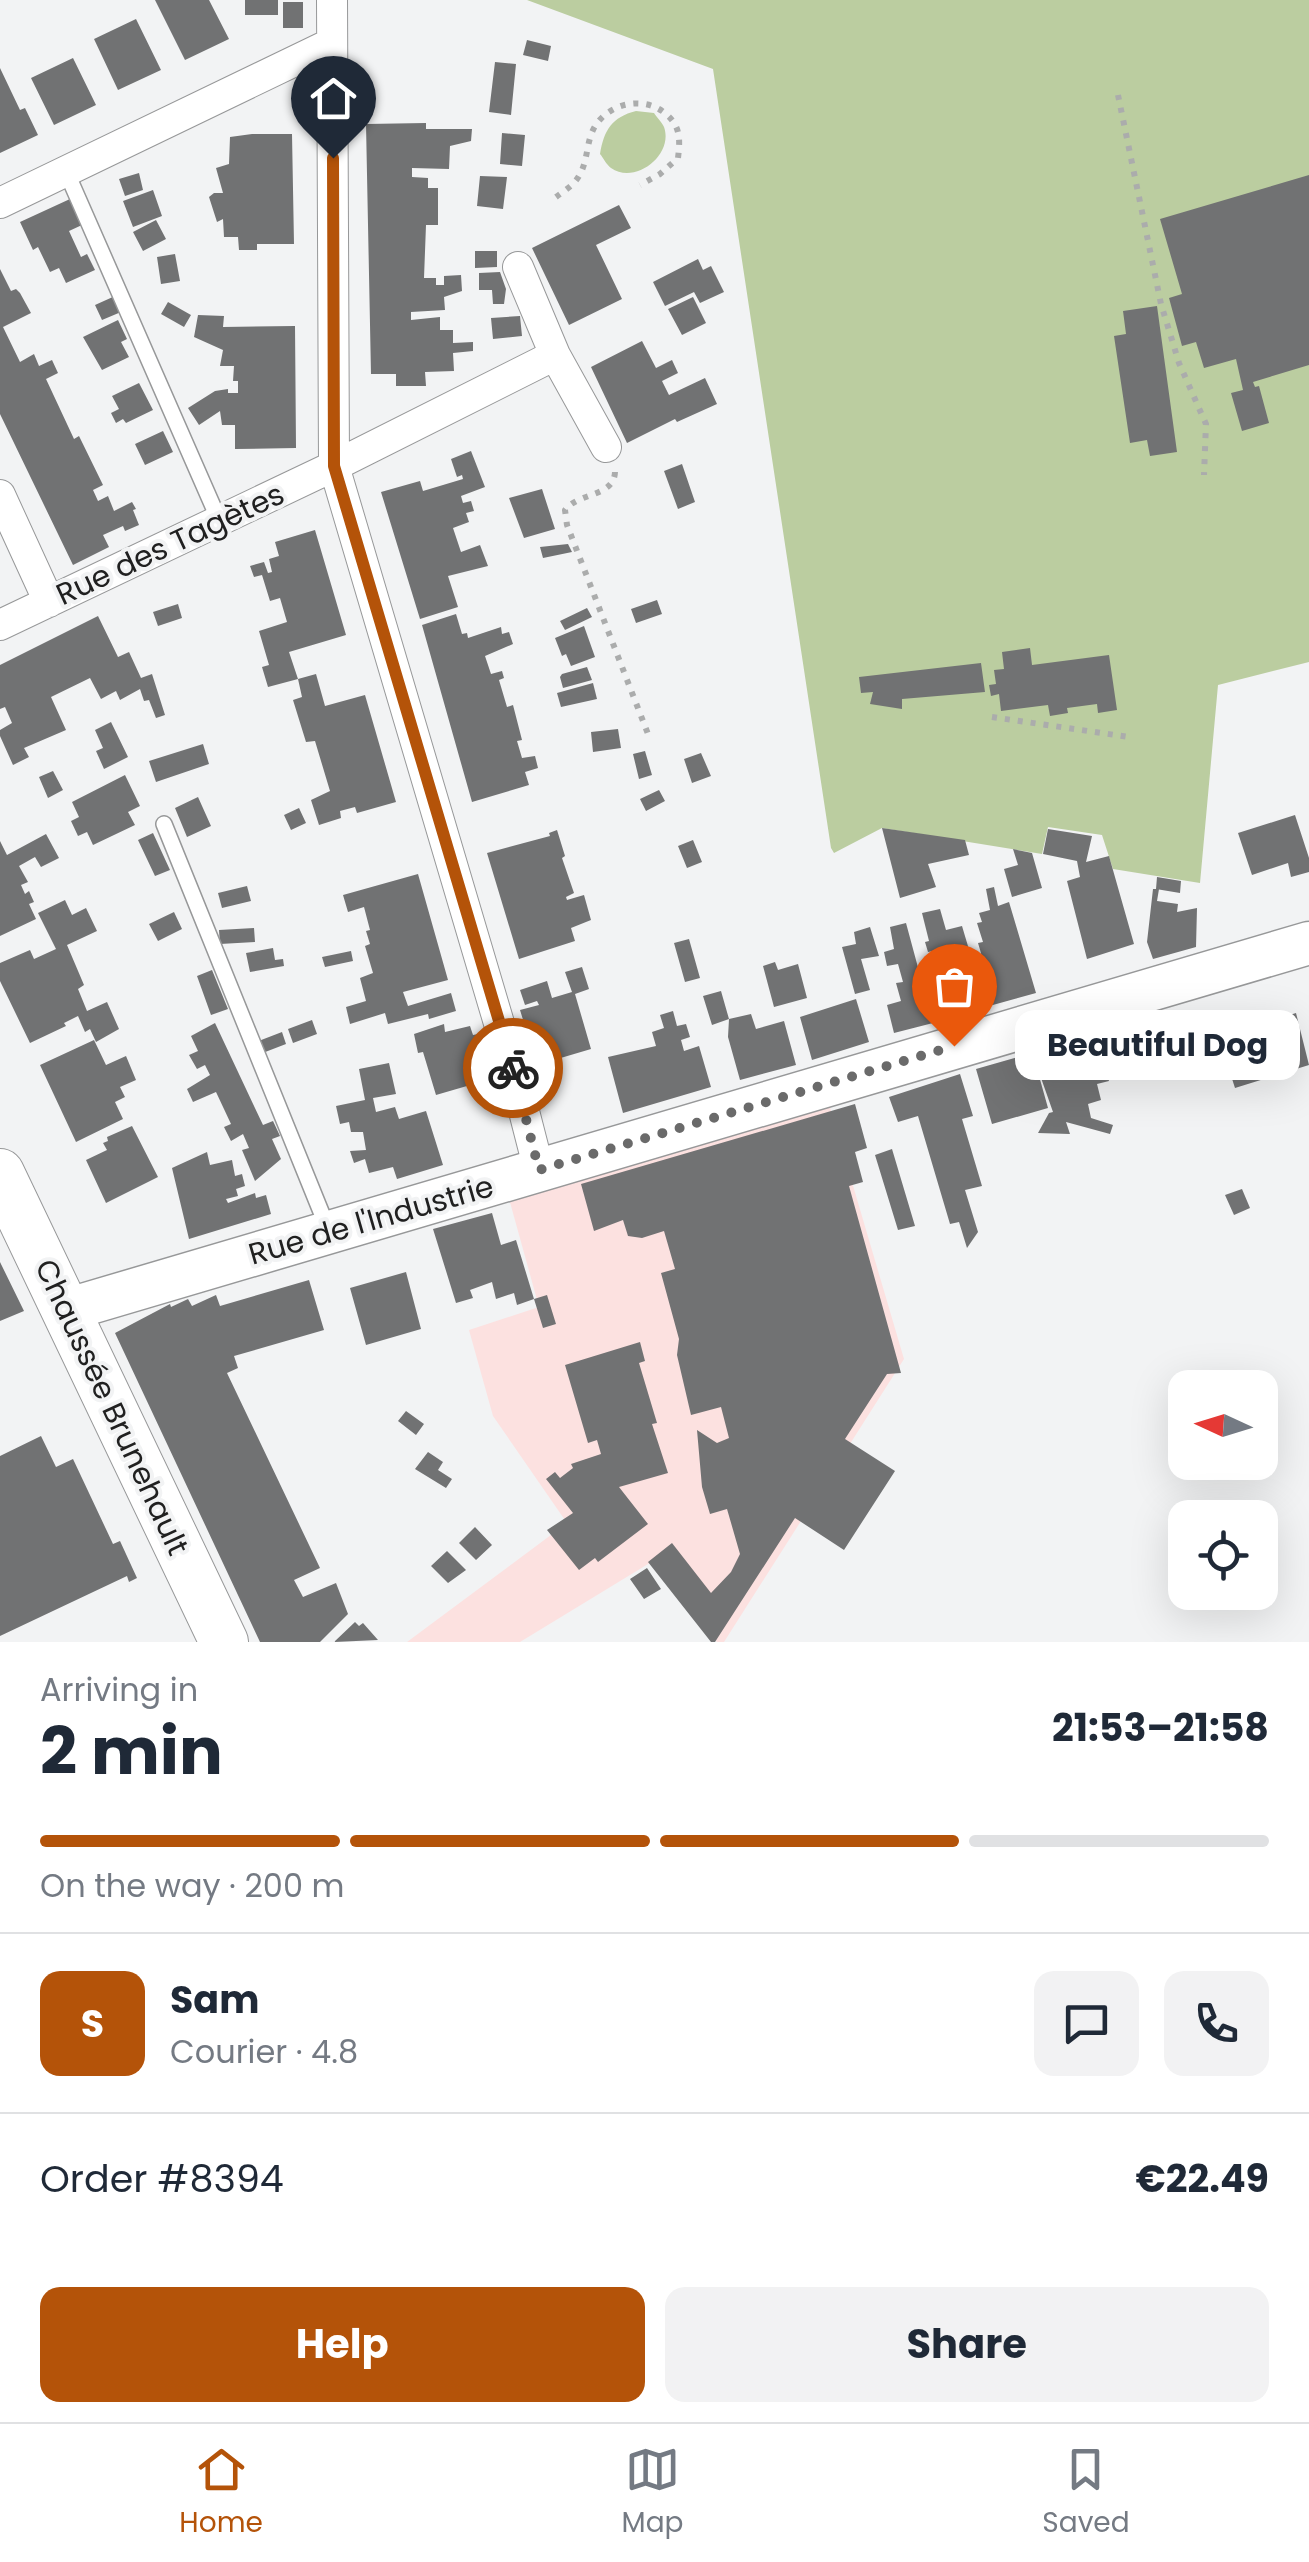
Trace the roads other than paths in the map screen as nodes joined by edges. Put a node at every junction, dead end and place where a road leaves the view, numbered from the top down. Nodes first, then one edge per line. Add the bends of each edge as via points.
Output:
1 (332, 0) edge
2 (332, 42) junction
3 (66, 171) junction
4 (0, 203) edge
5 (518, 267) dead end
6 (555, 355) junction
7 (606, 447) road end
8 (334, 466) junction
9 (0, 495) edge
10 (220, 520) junction
11 (49, 602) junction
12 (0, 625) edge
13 (164, 824) dead end
14 (1309, 942) edge
15 (539, 1170) junction
16 (0, 1173) edge
17 (329, 1233) junction
18 (66, 1310) junction
19 (224, 1642) edge

1 - 2 street
2 - 3 street
2 - 8 street
3 - 4 street
3 - 10 lane
5 - 6 street
6 - 7 street
6 - 8 street, Rue des Tagètes
8 - 10 street, Rue des Tagètes
8 - 15 street
9 - 11 street
10 - 11 street, Rue des Tagètes
11 - 12 street, Rue des Tagètes
13 - 17 lane
14 - 15 street, Rue de l'Industrie
15 - 17 street, Rue de l'Industrie
16 - 18 main road, Chaussée Brunehault
17 - 18 street, Rue de l'Industrie
18 - 19 main road, Chaussée Brunehault

